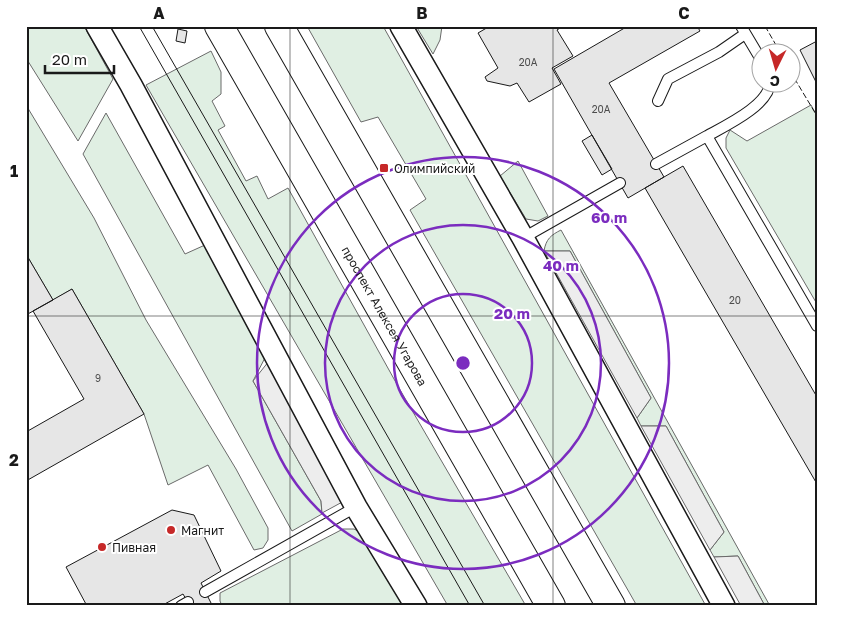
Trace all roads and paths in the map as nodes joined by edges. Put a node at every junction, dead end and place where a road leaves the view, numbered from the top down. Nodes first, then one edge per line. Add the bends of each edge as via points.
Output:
1 (97, 26) edge
2 (219, 26) edge
3 (279, 26) edge
4 (401, 26) edge
5 (743, 30) edge
6 (750, 42) edge
7 (767, 92) edge
8 (658, 101) dead end
9 (707, 136) junction
10 (656, 164) dead end
11 (620, 183) dead end
12 (522, 238) junction
13 (817, 326) edge
14 (356, 507) junction
15 (205, 592) dead end
16 (416, 606) edge
17 (551, 606) edge
18 (611, 606) edge
19 (724, 606) edge

1 - 14 street
2 - 17 main road, проспект Алексея Угарова
3 - 18 main road
4 - 12 street
5 - 6 lane
5 - 8 lane via 719,52 668,79
7 - 9 lane via 759,104
9 - 10 lane
9 - 13 lane
11 - 12 lane
12 - 19 street
14 - 15 lane
14 - 16 street

